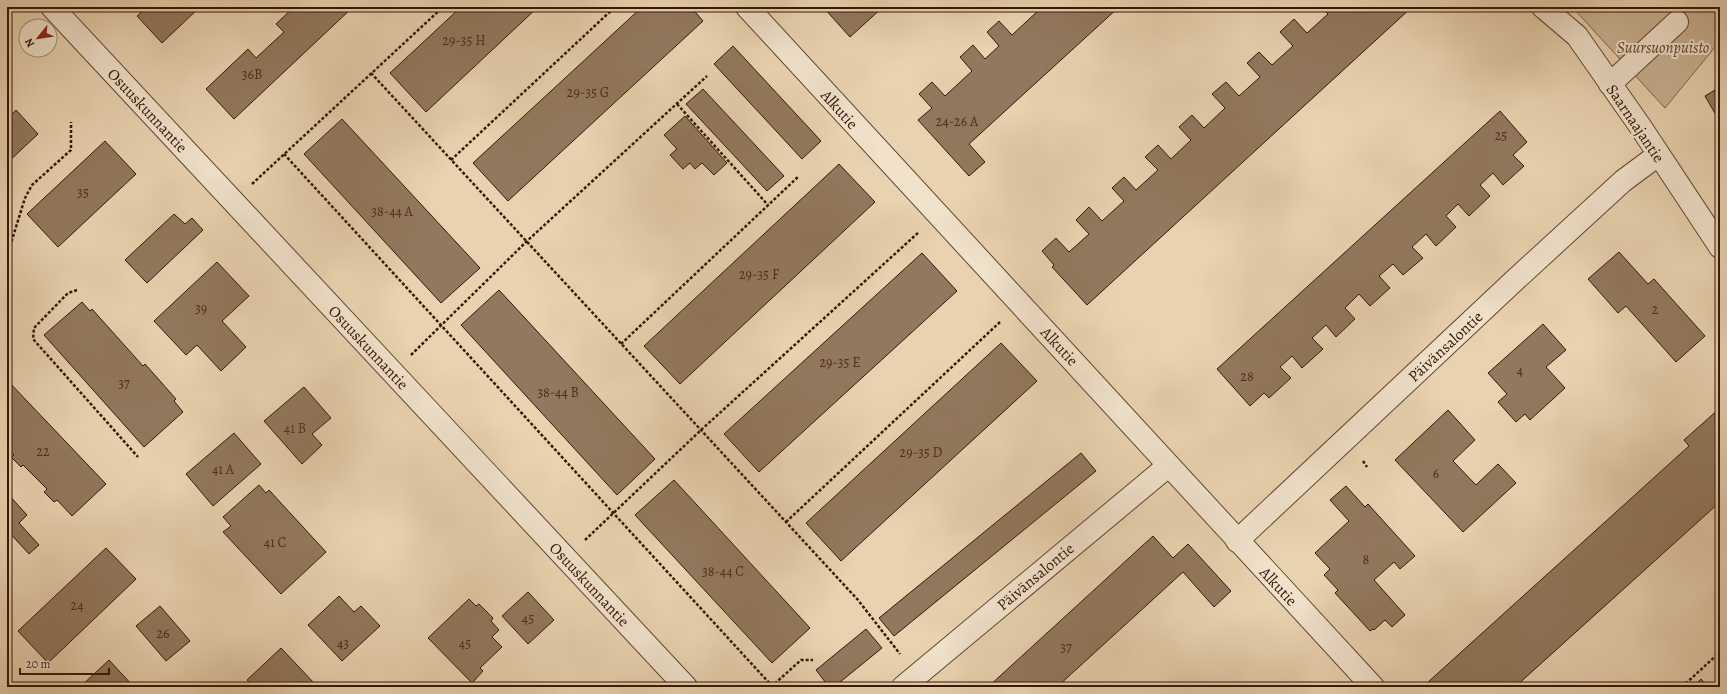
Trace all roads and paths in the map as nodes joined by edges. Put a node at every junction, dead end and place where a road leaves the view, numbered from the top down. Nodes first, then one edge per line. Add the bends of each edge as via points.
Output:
1 (52, 7) edge
2 (443, 7) edge
3 (614, 7) edge
4 (747, 7) edge
5 (1543, 7) edge
6 (1677, 22) dead end
7 (371, 73) junction
8 (707, 76) dead end
9 (1610, 84) junction
10 (677, 104) junction
11 (71, 122) dead end
12 (284, 154) junction
13 (1658, 155) junction
14 (451, 160) junction
15 (799, 176) dead end
16 (252, 184) dead end
17 (768, 205) junction
18 (938, 214) junction
19 (526, 242) junction
20 (1720, 248) edge
21 (7, 256) edge
22 (77, 290) dead end
23 (1020, 303) junction
24 (442, 325) junction
25 (621, 344) junction
26 (410, 355) dead end
27 (701, 430) junction
28 (138, 457) dead end
29 (1168, 466) junction
30 (613, 513) junction
31 (786, 522) junction
32 (585, 540) dead end
33 (1237, 541) junction
34 (1720, 652) edge
35 (813, 660) dead end
36 (910, 681) edge
37 (772, 686) edge
38 (686, 687) edge
39 (1373, 687) edge
40 (1682, 687) edge

1 - 38 street, Osuuskunnantie
2 - 7 path
3 - 14 path
4 - 18 street, Alkutie
5 - 9 street, Saarnaajantie via 1577,36
6 - 9 street
7 - 12 path
7 - 14 path
8 - 10 path
9 - 13 street, Saarnaajantie
10 - 17 path
10 - 19 path
11 - 21 path via 71,150 32,185 24,198
12 - 16 path
12 - 24 path
13 - 20 street, Saarnaajantie
13 - 33 street, Päivänsalontie via 1623,181 1515,280
14 - 19 path
15 - 17 path
17 - 25 path
18 - 23 street, Alkutie
18 - 27 path
19 - 24 path
19 - 25 path
22 - 28 path via 68,293 34,328 33,339
23 - 29 street, Alkutie
23 - 31 path
24 - 26 path
24 - 30 path
25 - 27 path
27 - 30 path
27 - 31 path
29 - 33 street, Alkutie
29 - 36 street, Päivänsalontie
30 - 32 path
30 - 37 path
31 - 36 path via 858,600
33 - 39 street, Alkutie
34 - 40 path
35 - 37 path via 801,660

